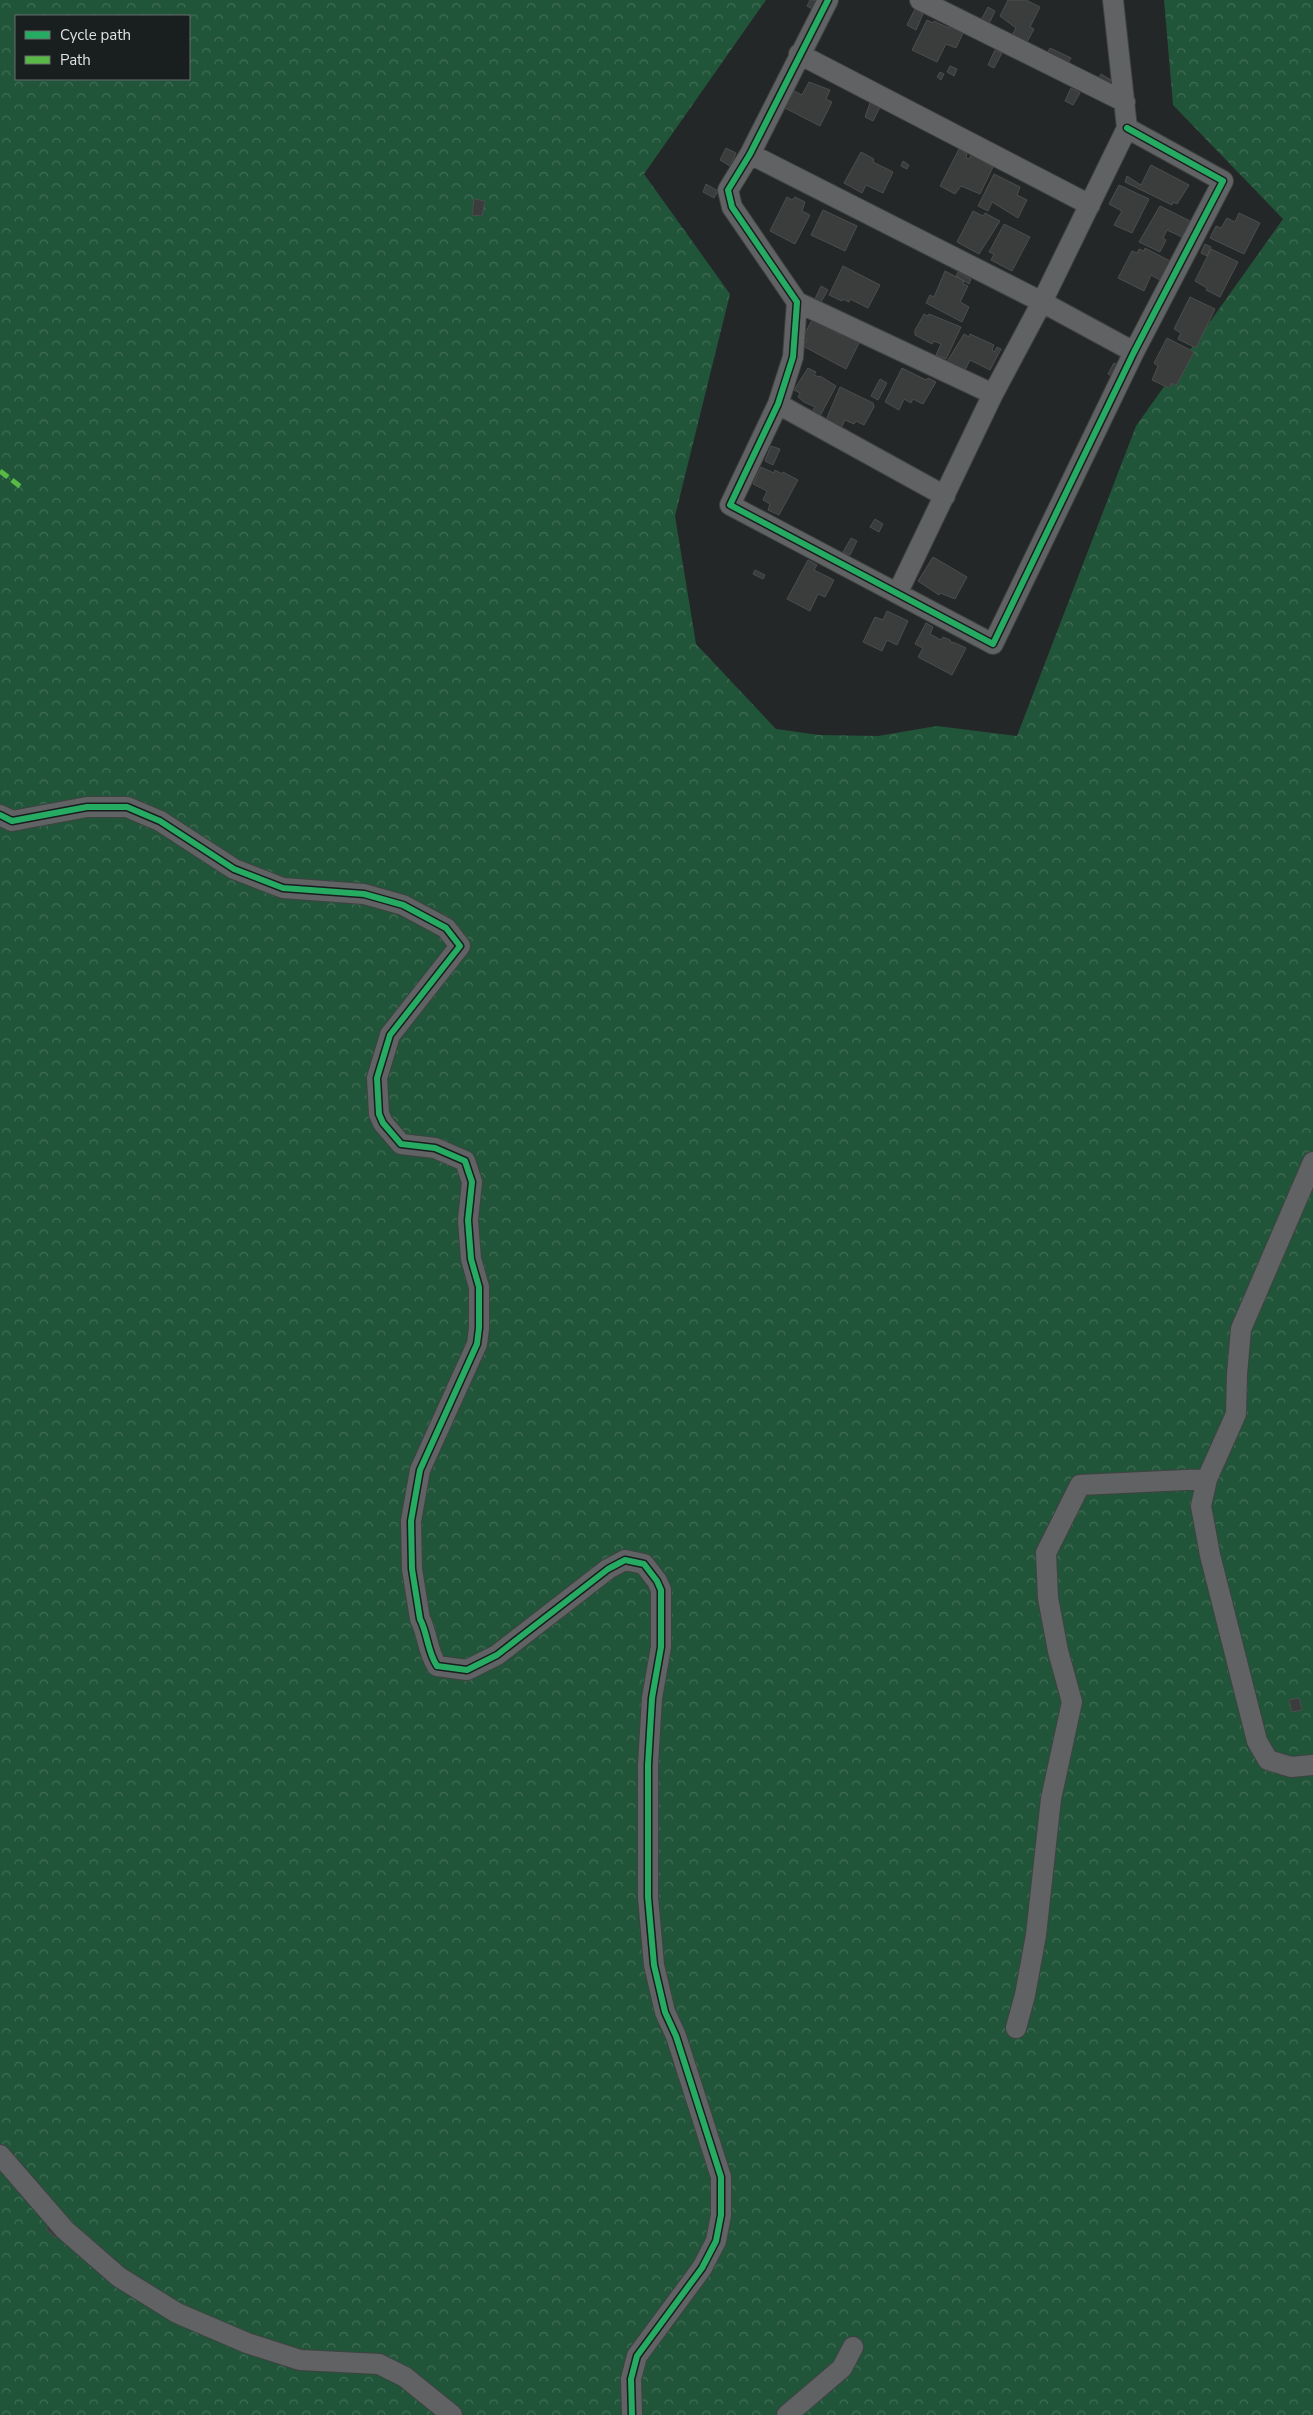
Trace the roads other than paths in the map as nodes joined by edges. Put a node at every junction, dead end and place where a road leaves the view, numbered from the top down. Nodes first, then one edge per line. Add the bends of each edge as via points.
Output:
1 (828, 0) edge
2 (920, 0) edge
3 (1113, 0) edge
4 (800, 54) junction
5 (1126, 102) junction
6 (1126, 128) junction
7 (750, 154) junction
8 (1090, 205) junction
9 (797, 302) junction
10 (1042, 302) junction
11 (1134, 352) junction
12 (993, 394) junction
13 (778, 404) junction
14 (945, 496) junction
15 (898, 592) junction
16 (0, 815) edge
17 (1313, 1162) edge
18 (1207, 1479) junction
19 (1313, 1765) edge
20 (1016, 2028) dead end
21 (0, 2155) edge
22 (853, 2347) dead end
23 (452, 2415) edge
24 (632, 2415) edge
25 (787, 2415) edge

1 - 4 street
2 - 5 street
3 - 5 street
4 - 7 street
4 - 8 street
5 - 6 street
6 - 8 street
6 - 11 street via 1223,181
7 - 9 street via 728,190 732,207
7 - 10 street
8 - 10 street
9 - 12 street
9 - 13 street via 793,357
10 - 11 street
10 - 12 street
11 - 15 street via 992,644
12 - 14 street
13 - 14 street
13 - 15 street via 730,505
14 - 15 street
16 - 24 street via 12,821 87,807 127,807 160,821 234,869 283,888 364,894 403,905 446,928 460,946 390,1035 377,1078 382,1123 401,1144 435,1148 465,1161 472,1182 468,1220 471,1259 478,1287 477,1344 420,1470 411,1521 412,1569 420,1619 430,1654 437,1666 467,1670 497,1654 608,1569 625,1560 644,1564 661,1590 661,1647 652,1698 648,1766 648,1897 654,1963 665,2012 676,2036 721,2177 721,2215 716,2241 702,2268 637,2356 631,2378
17 - 18 street via 1241,1330 1236,1414
18 - 19 street via 1201,1506 1210,1555 1257,1741 1268,1760 1291,1768
18 - 20 street via 1080,1484 1046,1553 1048,1598 1072,1702 1051,1799 1036,1934
21 - 23 street via 65,2230 119,2277 177,2313 247,2343 300,2360 379,2364 405,2377
22 - 25 street via 842,2368

